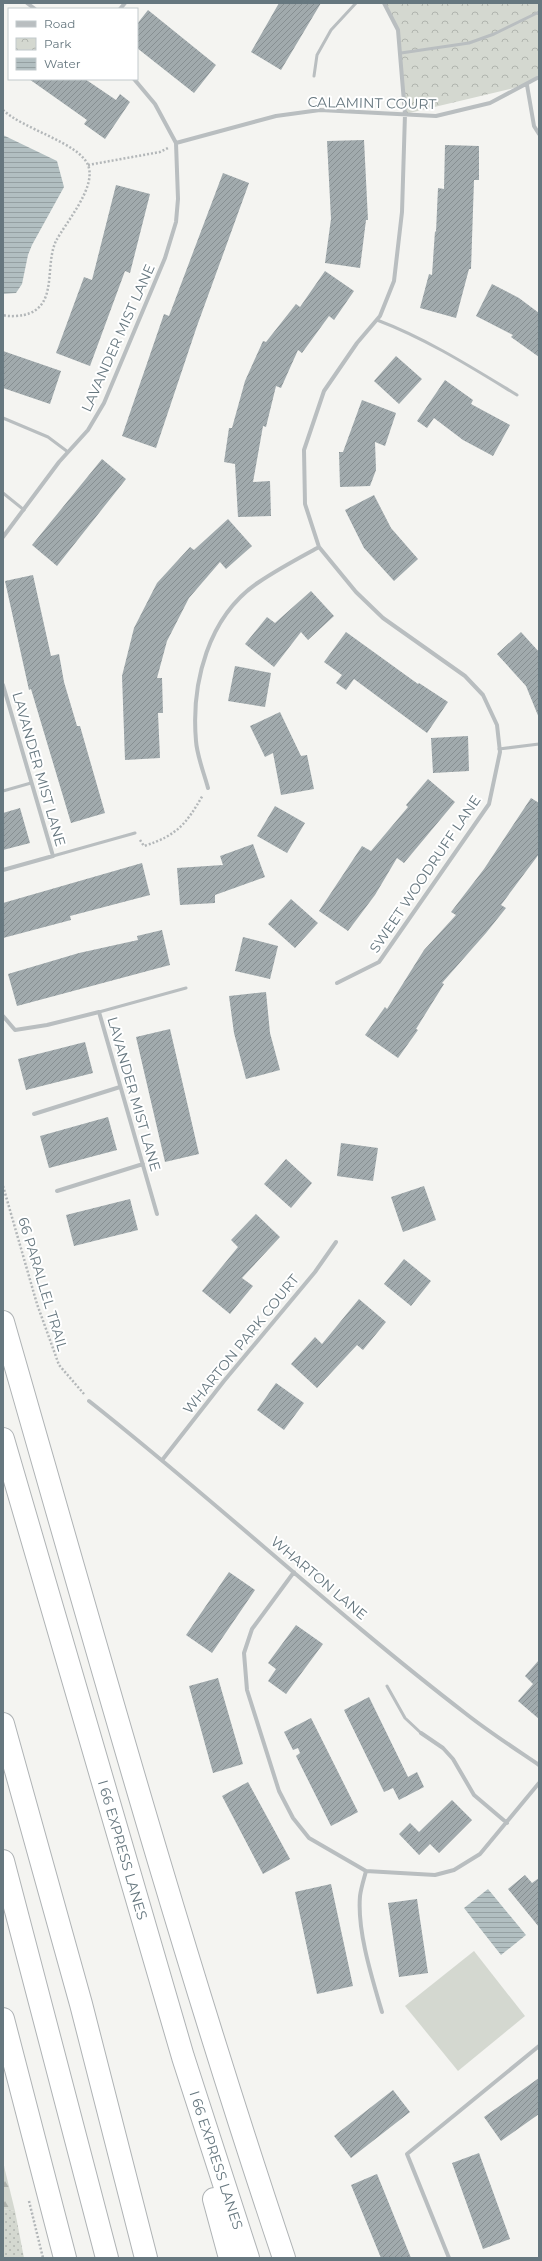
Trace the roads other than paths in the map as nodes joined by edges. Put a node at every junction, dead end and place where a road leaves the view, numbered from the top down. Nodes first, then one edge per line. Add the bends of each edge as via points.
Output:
1 (356, 3) edge
2 (384, 3) edge
3 (539, 12) edge
4 (402, 53) junction
5 (314, 76) dead end
6 (539, 77) edge
7 (135, 80) edge
8 (527, 85) junction
9 (405, 114) junction
10 (539, 134) edge
11 (176, 143) junction
12 (377, 320) junction
13 (517, 395) dead end
14 (3, 418) edge
15 (68, 452) junction
16 (3, 493) edge
17 (24, 510) junction
18 (3, 537) edge
19 (319, 547) junction
20 (3, 685) edge
21 (539, 744) edge
22 (499, 749) junction
23 (31, 783) junction
24 (208, 788) road end
25 (3, 791) edge
26 (135, 833) road end
27 (54, 856) junction
28 (3, 870) edge
29 (337, 983) dead end
30 (186, 988) dead end
31 (99, 1012) junction
32 (3, 1016) edge
33 (120, 1087) junction
34 (34, 1114) dead end
35 (143, 1164) junction
36 (57, 1191) dead end
37 (157, 1214) dead end
38 (336, 1242) dead end
39 (3, 1322) edge
40 (89, 1401) road end
41 (3, 1439) edge
42 (163, 1459) junction
43 (294, 1572) junction
44 (387, 1686) dead end
45 (3, 1724) edge
46 (421, 1733) joint
47 (539, 1765) edge
48 (539, 1783) edge
49 (507, 1823) junction
50 (3, 1862) edge
51 (366, 1871) junction
52 (382, 2012) dead end
53 (3, 2019) edge
54 (539, 2046) edge
55 (183, 2057) junction
56 (106, 2253) edge
57 (65, 2258) edge
58 (146, 2258) edge
59 (230, 2258) edge
60 (248, 2258) edge
61 (284, 2258) edge
62 (449, 2258) edge

1 - 5 lane via 331,30 317,55
2 - 4 street, SWEET WOODRUFF LANE via 398,30
3 - 4 lane via 469,43
4 - 9 street, SWEET WOODRUFF LANE
6 - 8 street, CALAMINT COURT
7 - 11 street via 155,104
8 - 9 street, CALAMINT COURT via 490,103 462,111 436,116
8 - 10 street via 534,126
9 - 11 street, CALAMINT COURT via 320,110 276,116
9 - 12 street, SWEET WOODRUFF LANE via 402,212 394,281
11 - 15 street, LAVANDER MIST LANE via 176,222 165,258 104,403 88,430
12 - 13 lane via 410,333
12 - 19 street, SWEET WOODRUFF LANE via 356,343 324,391 304,450 305,504
14 - 15 lane via 48,437
15 - 17 street, LAVANDER MIST LANE
16 - 17 lane
17 - 18 street, LAVANDER MIST LANE
19 - 22 street, SWEET WOODRUFF LANE via 356,592 383,618 465,676 483,695 497,725
19 - 24 street via 258,582 228,610 206,651 195,695 196,742
20 - 23 street, LAVANDER MIST LANE
21 - 22 lane
22 - 29 street, SWEET WOODRUFF LANE via 488,804 379,962
23 - 25 lane
23 - 27 street, LAVANDER MIST LANE
26 - 27 lane
27 - 28 street, LAVANDER MIST LANE
30 - 31 lane
31 - 32 street, LAVANDER MIST LANE via 15,1030
31 - 33 street, LAVANDER MIST LANE
33 - 34 street
33 - 35 street, LAVANDER MIST LANE
35 - 36 street
35 - 37 street, LAVANDER MIST LANE
38 - 42 street, WHARTON PARK COURT via 315,1272 224,1380
39 - 61 highway via 152,1836
40 - 42 street, WHARTON LANE
41 - 55 highway, I 66 EXPRESS LANES
42 - 43 street, WHARTON LANE
43 - 47 street, WHARTON LANE via 465,1714
43 - 51 street via 252,1629 244,1653 247,1690 279,1791 293,1818 309,1838
44 - 46 lane via 405,1718
45 - 58 highway via 81,2004
46 - 49 street via 453,1758 474,1795
48 - 49 street
49 - 51 street via 480,1854 454,1870 435,1875
50 - 56 highway
51 - 52 street via 360,1896 362,1924 372,1979
53 - 57 highway
54 - 62 street via 407,2154
55 - 59 highway
55 - 60 highway, I 66 EXPRESS LANES

